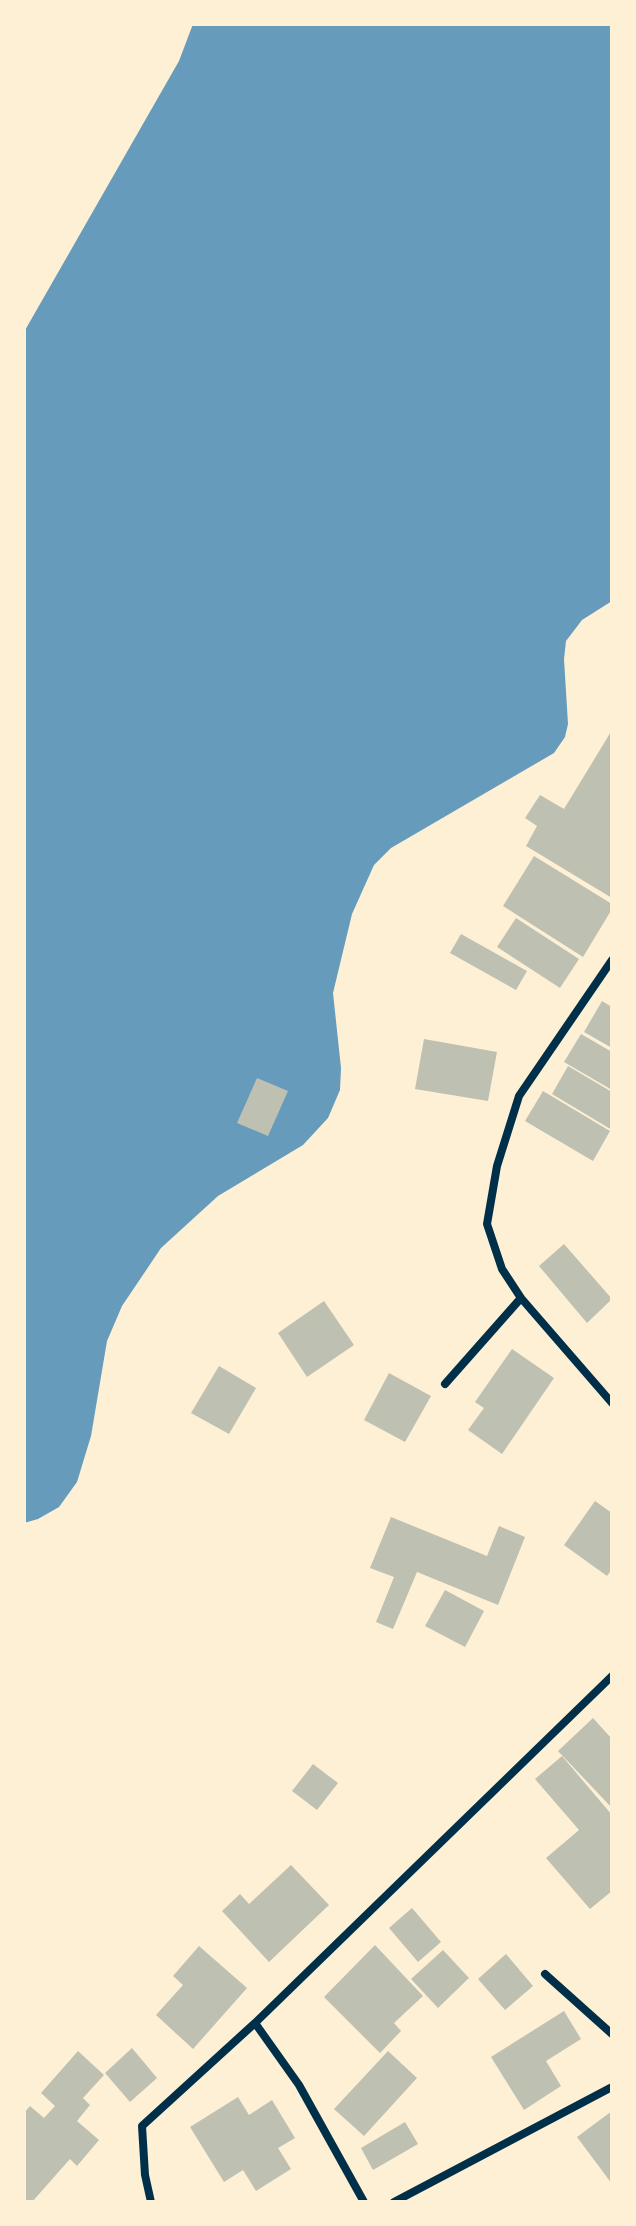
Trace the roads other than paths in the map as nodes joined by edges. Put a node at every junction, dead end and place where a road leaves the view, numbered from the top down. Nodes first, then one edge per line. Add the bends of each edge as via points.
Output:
1 (612, 960) edge
2 (521, 1298) junction
3 (445, 1384) dead end
4 (612, 1403) edge
5 (612, 1676) edge
6 (545, 1974) dead end
7 (255, 2023) junction
8 (612, 2034) edge
9 (612, 2087) edge
10 (151, 2202) edge
11 (364, 2202) edge
12 (394, 2202) edge

1 - 2 street via 519,1096 497,1166 487,1224 502,1269
2 - 3 street
2 - 4 street
5 - 7 street
6 - 8 street
7 - 10 street via 142,2126
7 - 11 street via 299,2085
9 - 12 street

